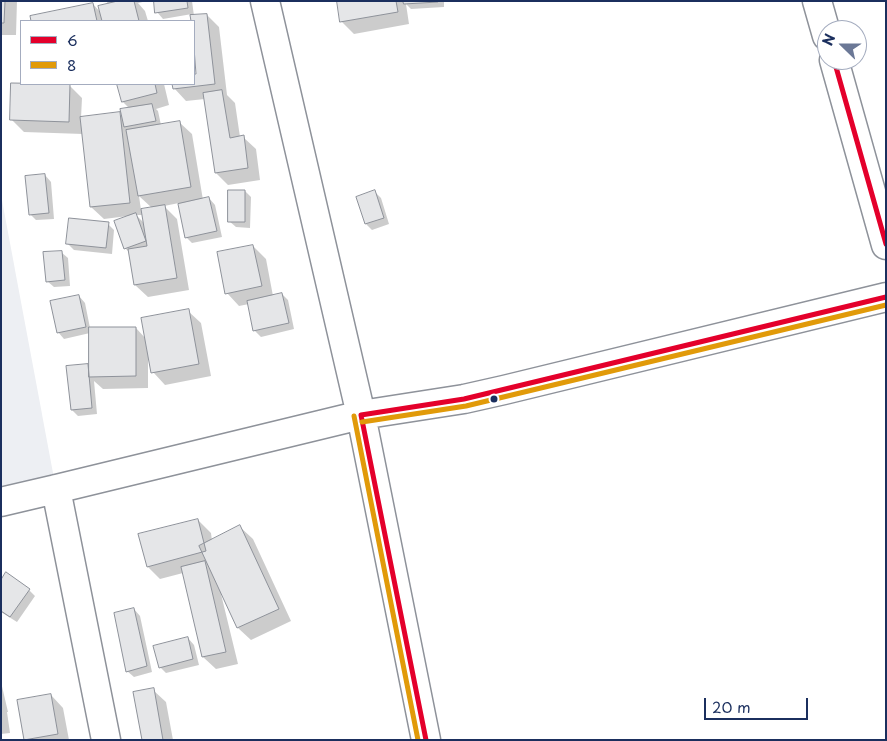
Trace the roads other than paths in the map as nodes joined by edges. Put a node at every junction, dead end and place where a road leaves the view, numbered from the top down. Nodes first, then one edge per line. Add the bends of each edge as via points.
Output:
1 (265, 1) edge
2 (817, 1) edge
3 (822, 20) edge
4 (837, 70) edge
5 (886, 245) edge
6 (886, 296) edge
7 (361, 415) junction
8 (56, 490) junction
9 (1, 502) edge
10 (106, 740) edge
11 (426, 740) edge

1 - 7 street
2 - 3 street
4 - 5 street
6 - 7 street via 472,397
7 - 8 street
7 - 11 street
8 - 9 street
8 - 10 street

